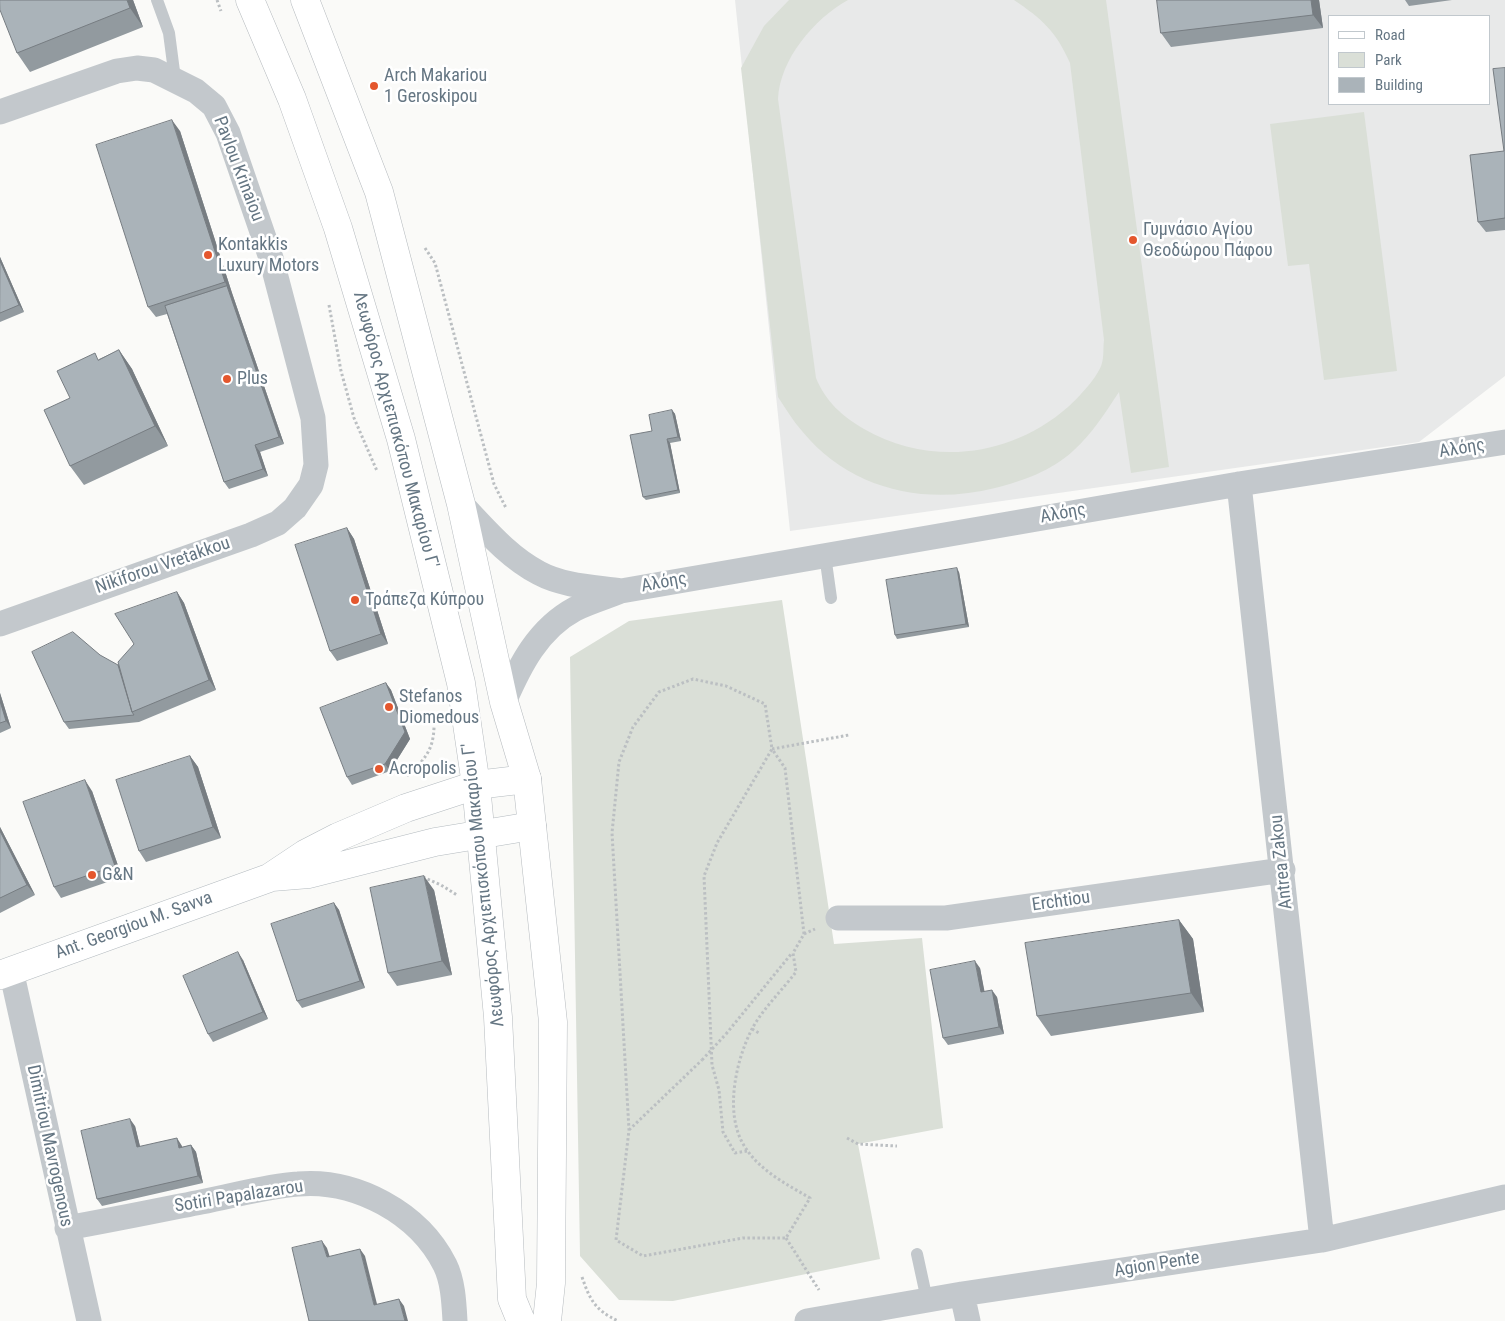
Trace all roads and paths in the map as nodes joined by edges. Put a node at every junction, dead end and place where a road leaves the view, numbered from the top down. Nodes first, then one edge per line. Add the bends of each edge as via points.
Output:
1 (157, 0) edge
2 (217, 0) edge
3 (250, 0) edge
4 (304, 0) edge
5 (224, 18) dead end
6 (175, 79) junction
7 (0, 112) edge
8 (328, 304) dead end
9 (1505, 442) edge
10 (381, 479) dead end
11 (1239, 484) junction
12 (311, 485) joint
13 (461, 504) junction
14 (825, 555) junction
15 (621, 591) junction
16 (831, 598) dead end
17 (0, 624) edge
18 (504, 702) junction
19 (434, 708) dead end
20 (849, 735) dead end
21 (772, 749) junction
22 (527, 779) junction
23 (476, 784) junction
24 (406, 808) junction
25 (532, 826) junction
26 (481, 834) junction
27 (412, 847) junction
28 (1283, 870) junction
29 (269, 878) junction
30 (459, 897) dead end
31 (838, 918) dead end
32 (793, 953) junction
33 (6, 973) edge
34 (752, 1029) junction
35 (759, 1033) dead end
36 (628, 1130) junction
37 (847, 1138) dead end
38 (897, 1146) dead end
39 (747, 1151) junction
40 (1505, 1197) edge
41 (67, 1228) junction
42 (786, 1238) junction
43 (1322, 1240) junction
44 (917, 1254) dead end
45 (962, 1294) junction
46 (927, 1300) junction
47 (835, 1316) junction
48 (89, 1321) edge
49 (455, 1321) edge
50 (521, 1321) edge
51 (547, 1321) edge
52 (807, 1321) edge
53 (968, 1321) edge

1 - 6 lane via 169,33
2 - 5 path
3 - 23 main road, Λεωφόρος Αρχιεπισκόπου Μακαρίου Γ' via 292,99 338,228 401,439 461,683
4 - 13 main road via 379,192
6 - 7 street, Pavlou Krinaiou via 154,70 137,68
6 - 12 street, Pavlou Krinaiou via 214,106 228,133 271,258 313,418 316,465
8 - 10 path via 340,371 354,418
9 - 11 street, Αλόης
11 - 14 street, Αλόης
11 - 28 street, Antrea Zakou
12 - 17 street, Nikiforou Vretakkou via 295,508 278,524
13 - 15 street, Αλόης via 515,557 540,573 570,583
13 - 18 main road
14 - 15 street, Αλόης
14 - 16 lane
15 - 18 street, Αλόης via 575,609 544,632 518,670
18 - 22 main road
19 - 24 path via 435,736 426,758 402,780
20 - 21 path
21 - 32 path via 785,768 800,878 804,934
21 - 36 path via 765,704 726,686 693,679 659,692 633,727 619,762 612,833
21 - 39 path via 717,843 704,876 712,1065 724,1132 735,1153
22 - 23 main road, Ant. Georgiou M. Savva
22 - 25 main road
23 - 24 main road, Ant. Georgiou M. Savva
23 - 26 main road, Λεωφόρος Αρχιεπισκόπου Μακαρίου Γ'
24 - 29 main road, Ant. Georgiou M. Savva via 338,836
25 - 26 main road, Ant. Georgiou M. Savva
25 - 51 main road via 553,1022 552,1283
26 - 27 main road, Ant. Georgiou M. Savva
26 - 50 main road, Λεωφόρος Αρχιεπισκόπου Μακαρίου Γ' via 498,1017 512,1299
27 - 29 main road, Ant. Georgiou M. Savva via 309,874
27 - 30 path via 417,874
28 - 31 street, Erchtiou via 946,918
28 - 43 street, Antrea Zakou
29 - 33 main road, Ant. Georgiou M. Savva
32 - 34 path via 796,972
32 - 36 path, bridge via 702,1060
33 - 41 street, Dimitriou Mavrogenous
34 - 35 path
34 - 39 path via 732,1098 739,1137
36 - 42 path via 616,1240 642,1256 743,1238
37 - 38 path via 858,1144
39 - 42 path via 774,1177 810,1198
40 - 43 street, Agion Pente
41 - 48 street, Dimitriou Mavrogenous
41 - 49 street, Sotiri Papalazarou via 298,1184 341,1187 373,1196 427,1237 446,1266
42 - 47 path
43 - 45 street, Agion Pente
44 - 46 lane
45 - 46 street, Agion Pente
45 - 53 street
46 - 47 street, Agion Pente
47 - 52 street, Agion Pente

